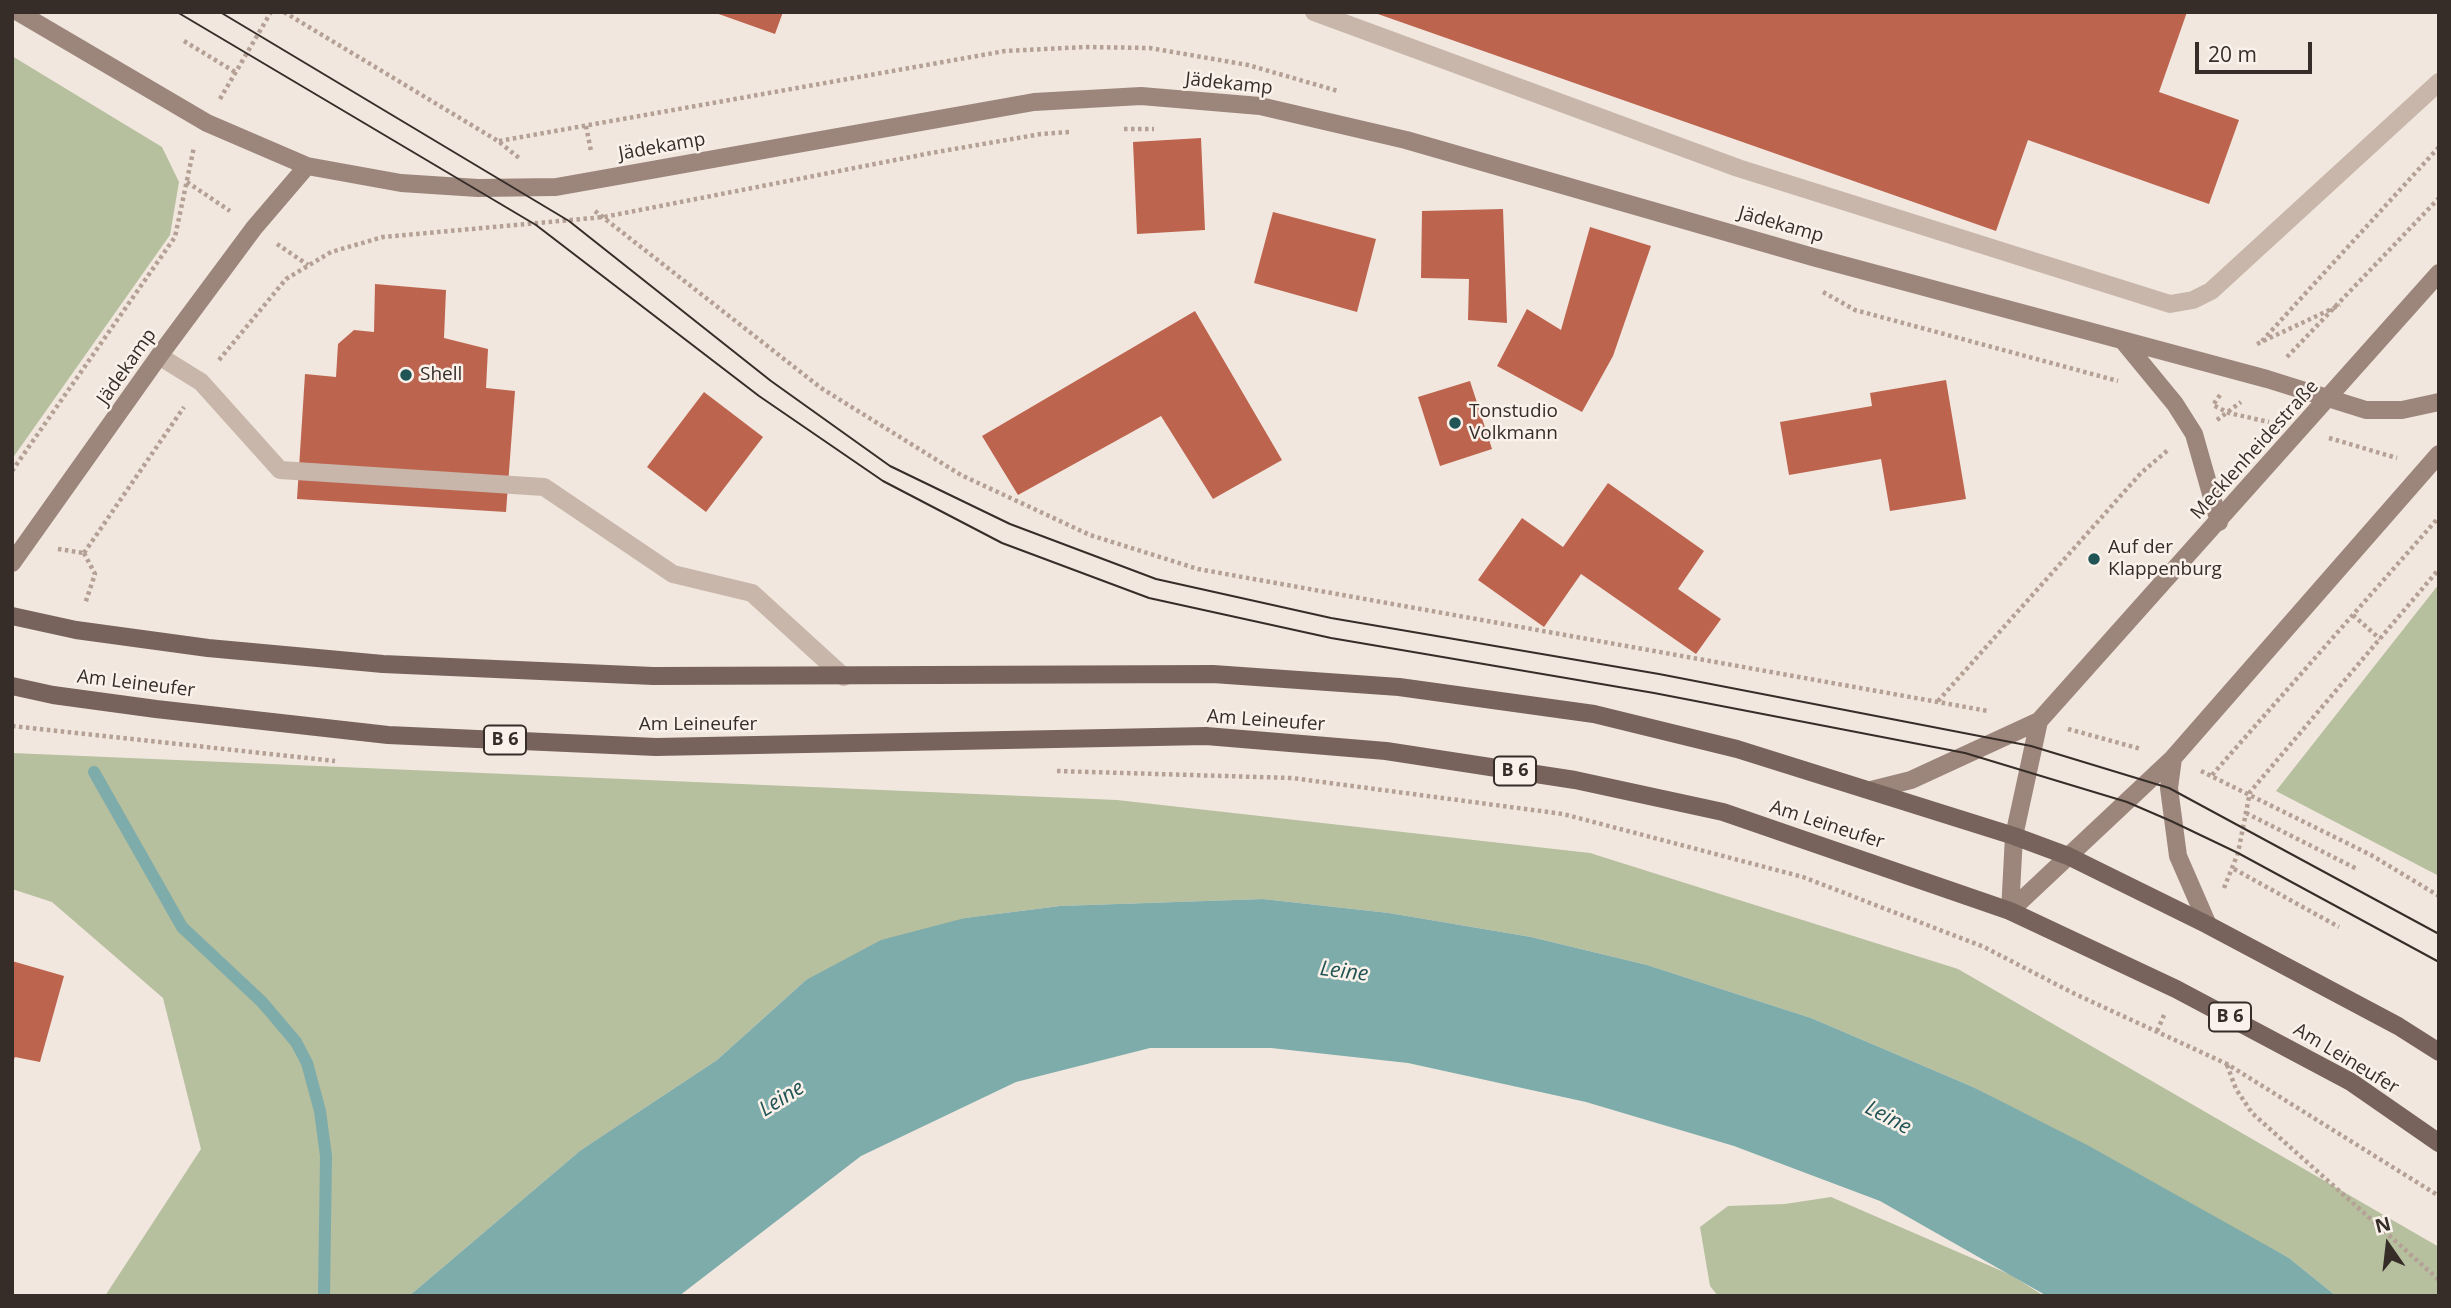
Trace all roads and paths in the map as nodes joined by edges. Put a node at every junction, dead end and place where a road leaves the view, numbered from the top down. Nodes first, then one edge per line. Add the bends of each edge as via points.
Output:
1 (18, 12) edge
2 (271, 12) edge
3 (284, 12) edge
4 (1314, 12) edge
5 (184, 41) dead end
6 (1193, 56) dead end
7 (235, 72) junction
8 (2439, 82) edge
9 (207, 123) junction
10 (1121, 129) dead end
11 (1159, 129) dead end
12 (1081, 132) dead end
13 (2439, 146) edge
14 (307, 166) junction
15 (2439, 198) edge
16 (604, 217) junction
17 (2439, 273) edge
18 (1819, 290) dead end
19 (2340, 305) junction
20 (2124, 342) junction
21 (2259, 345) junction
22 (159, 356) junction
23 (2238, 372) junction
24 (2267, 379) junction
25 (201, 382) junction
26 (2128, 386) dead end
27 (2330, 398) junction
28 (2439, 402) edge
29 (2301, 430) junction
30 (2170, 446) dead end
31 (2434, 461) edge
32 (12, 471) edge
33 (2439, 517) edge
34 (2219, 522) junction
35 (85, 553) dead end
36 (12, 564) edge
37 (2439, 569) edge
38 (2353, 615) junction
39 (12, 616) edge
40 (2380, 639) junction
41 (844, 677) junction
42 (12, 686) edge
43 (1938, 702) junction
44 (2039, 721) junction
45 (12, 726) edge
46 (2173, 758) junction
47 (343, 761) dead end
48 (1046, 771) dead end
49 (1871, 790) junction
50 (2250, 792) junction
51 (2246, 813) dead end
52 (2014, 836) junction
53 (2068, 856) junction
54 (2234, 869) dead end
55 (2357, 869) dead end
56 (2439, 896) edge
57 (2010, 911) junction
58 (2208, 925) junction
59 (2339, 927) dead end
60 (2439, 1052) edge
61 (2227, 1064) junction
62 (2439, 1143) edge
63 (2439, 1196) edge
64 (2439, 1280) edge

1 - 9 street, Jädekamp
2 - 7 path
3 - 6 path via 498,141 1005,51 1137,48
4 - 8 lane via 1738,168 2170,304 2193,300 2211,290
5 - 7 path
7 - 9 path
9 - 14 street, Jädekamp
9 - 32 path via 191,152 175,237
10 - 11 path
12 - 16 path via 1041,134 931,153
13 - 21 path
14 - 20 street, Jädekamp via 401,183 556,187 1034,102 1141,96 1260,106 1406,140
14 - 22 street, Jädekamp via 254,228
15 - 19 path
16 - 25 path via 383,237 331,253 286,279
16 - 43 path via 821,388 961,475 1090,535 1198,569
17 - 27 street, Mecklenheidestraße
18 - 26 path via 1855,310
19 - 21 path
19 - 24 path
20 - 23 street, Jädekamp
20 - 34 street via 2194,434
21 - 23 path
22 - 25 lane
22 - 36 street, Jädekamp
23 - 24 street, Jädekamp
23 - 29 path via 2213,405
24 - 27 street, Jädekamp
25 - 35 path
25 - 41 lane via 280,470 544,487 673,574 752,593
27 - 28 street, Jädekamp via 2366,410 2402,410
27 - 29 street, Mecklenheidestraße
29 - 31 path
29 - 34 street, Mecklenheidestraße
30 - 43 path
31 - 46 street
33 - 38 path
34 - 44 street, Mecklenheidestraße
37 - 40 path
38 - 40 path
38 - 50 path via 2212,775
39 - 41 main road via 76,630 196,646 383,664 653,676
40 - 50 path
41 - 49 main road via 1213,674 1399,687 1594,714 1737,749
42 - 57 main road, Am Leineufer / B 6 via 156,709 388,735 656,747 1206,736 1386,751 1575,780 1723,812
43 - 44 path
44 - 46 path
44 - 49 street via 1910,780
44 - 52 street, Mecklenheidestraße
45 - 47 path
46 - 53 street
46 - 58 street via 2169,788 2178,856
48 - 61 path via 1292,778 1563,814 1803,877 1984,947
49 - 52 main road
50 - 56 path
51 - 55 path
52 - 53 main road
52 - 57 street, Mecklenheidestraße
53 - 57 street
53 - 58 main road
54 - 59 path
57 - 62 main road, Am Leineufer / B 6 via 2176,989 2351,1082
58 - 60 main road
61 - 63 path
61 - 64 path via 2252,1113

